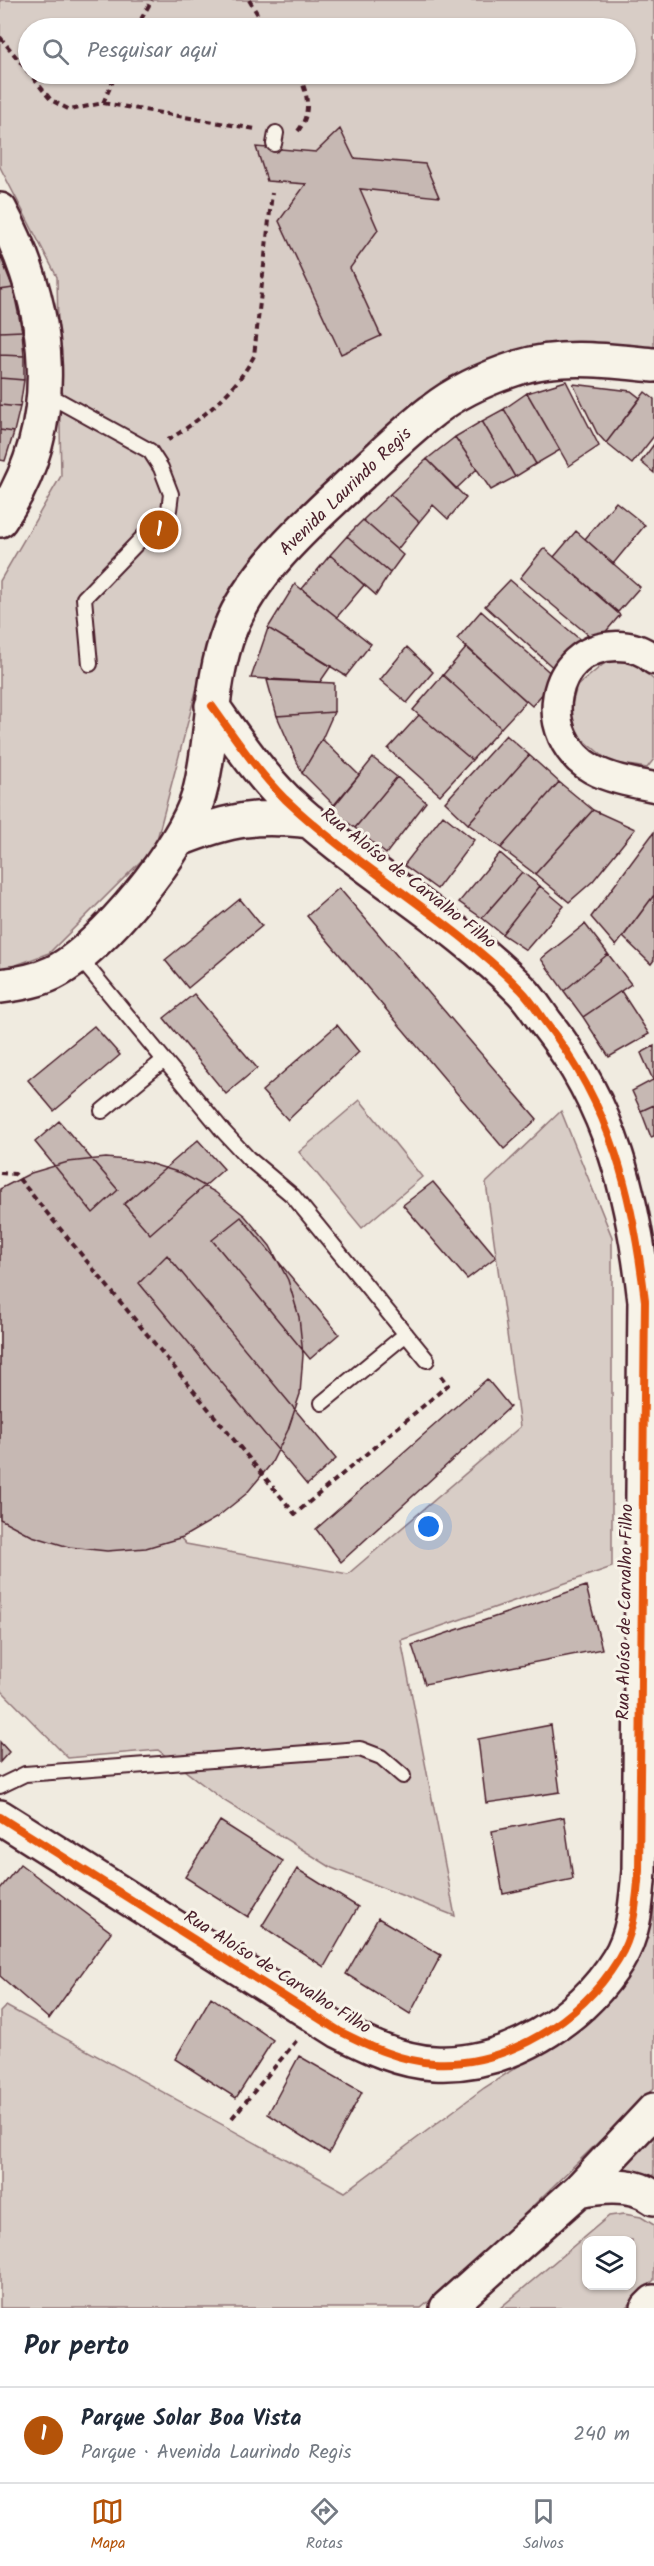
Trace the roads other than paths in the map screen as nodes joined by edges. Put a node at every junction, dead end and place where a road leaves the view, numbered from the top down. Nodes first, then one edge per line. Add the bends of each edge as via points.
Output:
1 (0, 210) edge
2 (654, 365) edge
3 (45, 393) junction
4 (0, 520) edge
5 (654, 660) edge
6 (90, 664) dead end
7 (212, 706) junction
8 (654, 787) edge
9 (310, 821) junction
10 (180, 839) junction
11 (79, 957) junction
12 (0, 986) edge
13 (164, 1060) junction
14 (102, 1111) dead end
15 (406, 1334) junction
16 (427, 1360) road end
17 (322, 1402) dead end
18 (403, 1776) dead end
19 (0, 1786) edge
20 (0, 1817) edge
21 (654, 2110) edge
22 (579, 2190) junction
23 (654, 2198) edge
24 (654, 2302) edge
25 (447, 2308) edge
26 (648, 2308) edge

1 - 3 street via 38,301
2 - 7 street, Avenida Laurindo Regis via 579,360 523,366 478,382 433,410 322,510 255,587 231,627 218,668
3 - 4 street via 27,471
3 - 6 lane via 150,451 171,494 169,510 84,598
5 - 8 street via 631,646 608,646 587,653 569,668 559,687 555,713 559,732 574,754 591,768
7 - 9 street, Rua Aloíso de Carvalho Filho via 284,797
7 - 10 street, Avenida Laurindo Regis via 198,798
9 - 10 street, Rua Aloíso de Carvalho Filho via 242,819
9 - 20 street, Rua Aloíso de Carvalho Filho via 474,947 523,992 590,1088 627,1188 645,1300 639,1871 635,1917 619,1959 594,1992 563,2020 522,2045 479,2058 434,2063 381,2053 339,2031
10 - 11 street, Avenida Laurindo Regis via 140,894
11 - 12 street, Avenida Laurindo Regis via 24,984
11 - 13 lane
13 - 14 lane
13 - 15 lane via 242,1152 293,1196
15 - 16 lane
15 - 17 lane
18 - 19 lane via 381,1758 360,1749 25,1774
21 - 22 street
22 - 23 street via 607,2185
22 - 25 street
24 - 26 street

